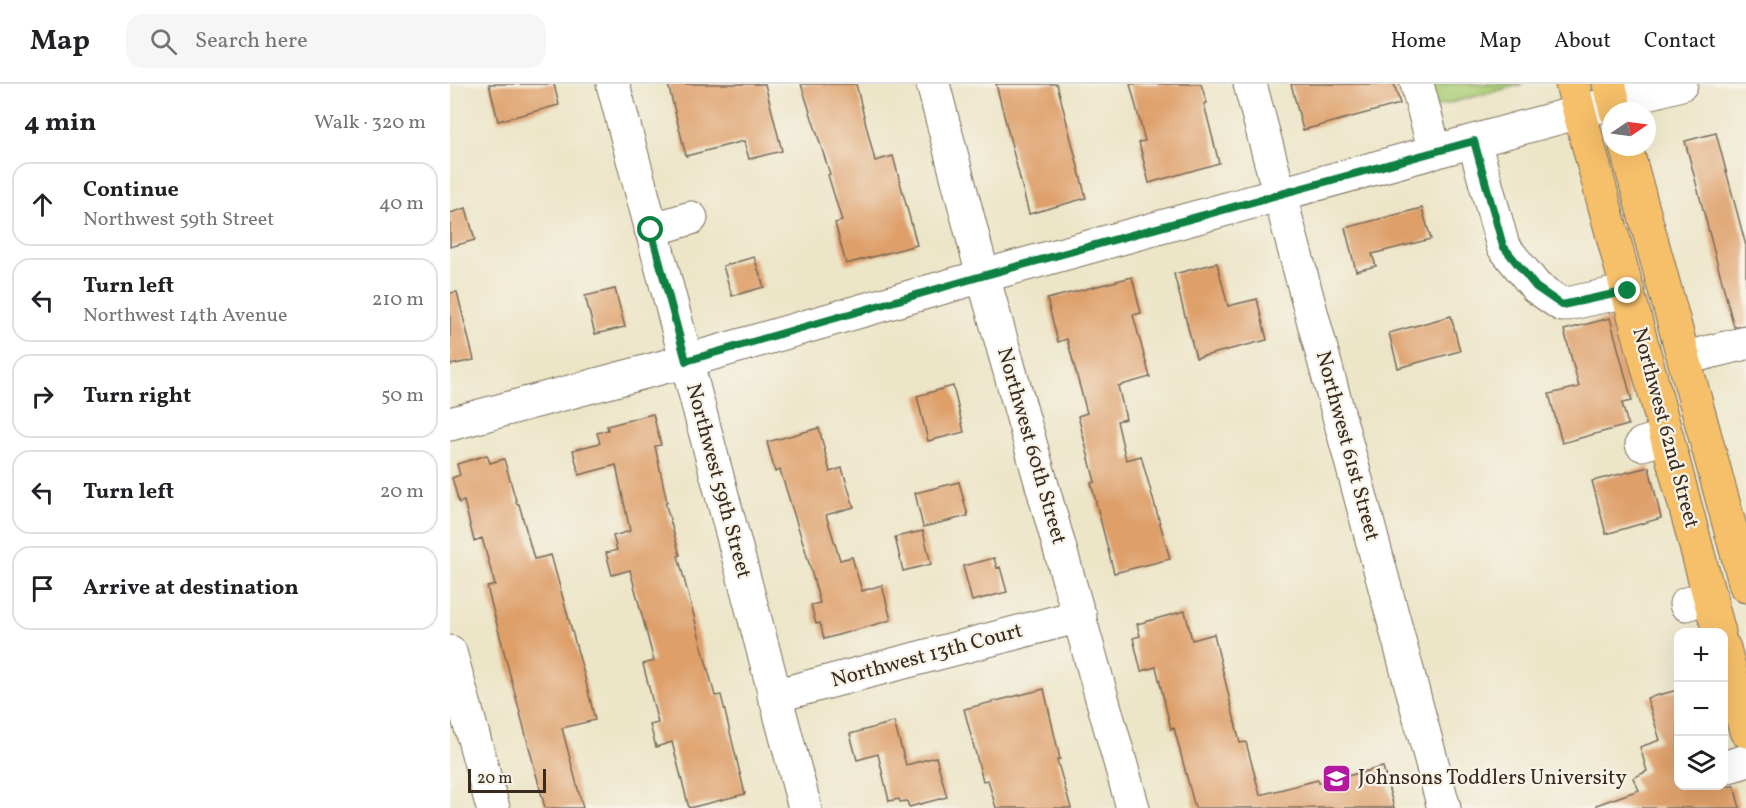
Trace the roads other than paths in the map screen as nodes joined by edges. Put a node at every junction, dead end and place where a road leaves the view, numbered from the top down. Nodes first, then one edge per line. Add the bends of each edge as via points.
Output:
1 (613, 84) edge
2 (933, 84) edge
3 (1250, 84) edge
4 (1417, 84) edge
5 (1681, 84) edge
6 (1576, 98) edge
7 (1613, 99) edge
8 (1474, 141) junction
9 (1435, 152) junction
10 (1629, 156) edge
11 (1280, 194) junction
12 (691, 218) dead end
13 (651, 230) junction
14 (982, 276) junction
15 (1628, 291) junction
16 (1746, 343) edge
17 (1685, 358) junction
18 (686, 361) junction
19 (450, 424) edge
20 (1746, 586) edge
21 (1080, 616) junction
22 (1711, 628) edge
23 (450, 652) edge
24 (1728, 669) edge
25 (774, 696) junction
26 (1746, 731) edge
27 (493, 808) edge
28 (805, 808) edge
29 (1133, 808) edge
30 (1444, 808) edge

1 - 13 street, Northwest 59th Street
2 - 14 street, Northwest 60th Street
3 - 11 street, Northwest 61st Street
4 - 9 street
5 - 7 street
6 - 7 street
6 - 8 street
6 - 15 main road, Northwest 62nd Street
8 - 9 street
8 - 15 street via 1503,246 1536,287 1562,305
9 - 11 street
10 - 17 main road, Northwest 62nd Street
11 - 14 street
11 - 30 street, Northwest 61st Street
12 - 13 street
13 - 18 street, Northwest 59th Street
14 - 18 street
14 - 21 street, Northwest 60th Street
15 - 22 main road, Northwest 62nd Street via 1654,441 1698,600
16 - 17 street
17 - 20 main road, Northwest 62nd Street
18 - 19 street
18 - 25 street, Northwest 59th Street
21 - 25 street, Northwest 13th Court
21 - 29 street, Northwest 60th Street
23 - 27 street
24 - 26 main road, Northwest 62nd Street
25 - 28 street, Northwest 59th Street

